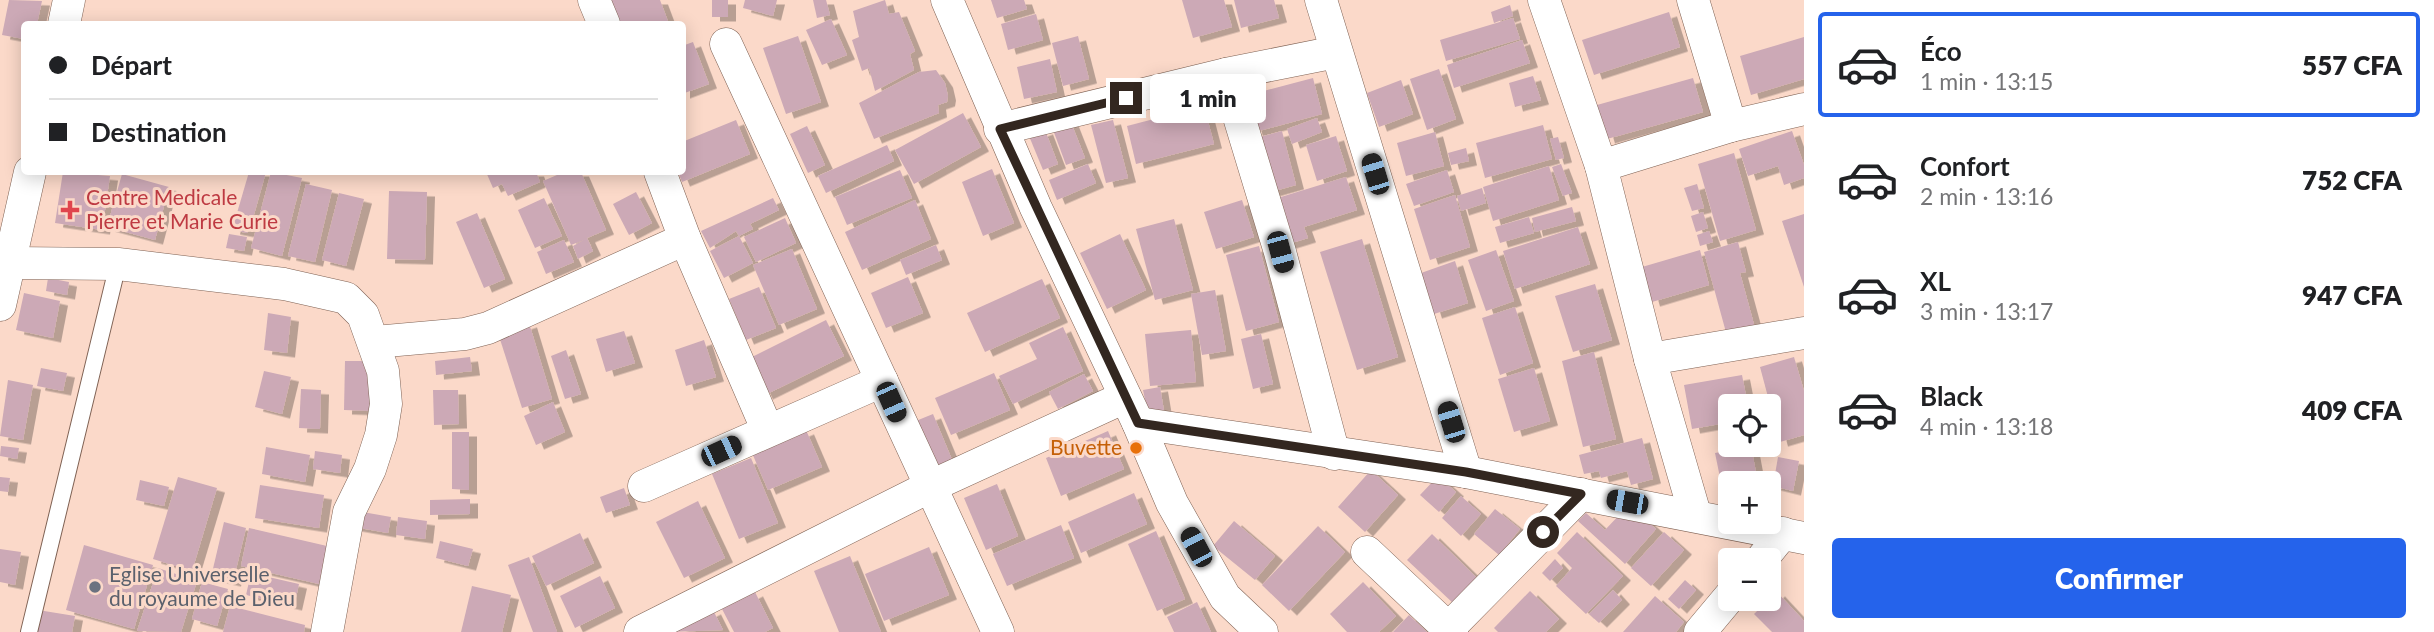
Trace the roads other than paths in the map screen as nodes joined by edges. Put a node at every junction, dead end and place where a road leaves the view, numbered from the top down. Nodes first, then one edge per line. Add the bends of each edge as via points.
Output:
1 (69, 0) edge
2 (594, 0) edge
3 (947, 0) edge
4 (1321, 0) edge
5 (1544, 0) edge
6 (1693, 0) edge
7 (65, 21) edge
8 (603, 21) edge
9 (726, 44) dead end
10 (1336, 52) junction
11 (1226, 74) junction
12 (1804, 108) edge
13 (1731, 126) junction
14 (1000, 129) junction
15 (1601, 166) junction
16 (29, 175) edge
17 (661, 175) edge
18 (685, 239) junction
19 (12, 263) junction
20 (118, 264) junction
21 (0, 305) edge
22 (1804, 333) edge
23 (375, 342) junction
24 (1650, 359) junction
25 (882, 381) junction
26 (1132, 410) junction
27 (767, 429) junction
28 (1335, 454) junction
29 (1466, 472) junction
30 (644, 486) dead end
31 (929, 487) junction
32 (1581, 494) junction
33 (1695, 514) junction
34 (1794, 536) edge
35 (1778, 548) edge
36 (1367, 552) dead end
37 (1225, 597) junction
38 (1718, 611) edge
39 (1450, 630) edge
40 (29, 632) edge
41 (327, 632) edge
42 (640, 632) edge
43 (998, 632) edge
44 (1236, 632) edge
45 (1262, 632) edge
46 (1700, 632) edge

1 - 7 street
2 - 8 street
3 - 14 street
4 - 10 street
5 - 15 street
6 - 13 street
9 - 25 street
10 - 11 street
10 - 29 street
11 - 14 street
11 - 28 street
12 - 13 street
13 - 15 street
14 - 26 street
15 - 24 street
16 - 19 street
17 - 18 street
18 - 23 street via 488,328
18 - 27 street
19 - 20 street
19 - 21 street
20 - 23 street via 333,294 346,298 363,315
20 - 40 lane
22 - 24 street
23 - 41 street via 386,404 382,435 349,512
24 - 33 street
25 - 27 street
25 - 31 street
26 - 28 street
26 - 31 street
26 - 37 street via 1172,503
27 - 30 street
28 - 29 street
29 - 32 street
31 - 42 street
31 - 43 street
32 - 33 street
32 - 39 street
33 - 34 street
34 - 35 street
36 - 39 street
37 - 44 street
37 - 45 street
38 - 46 street

